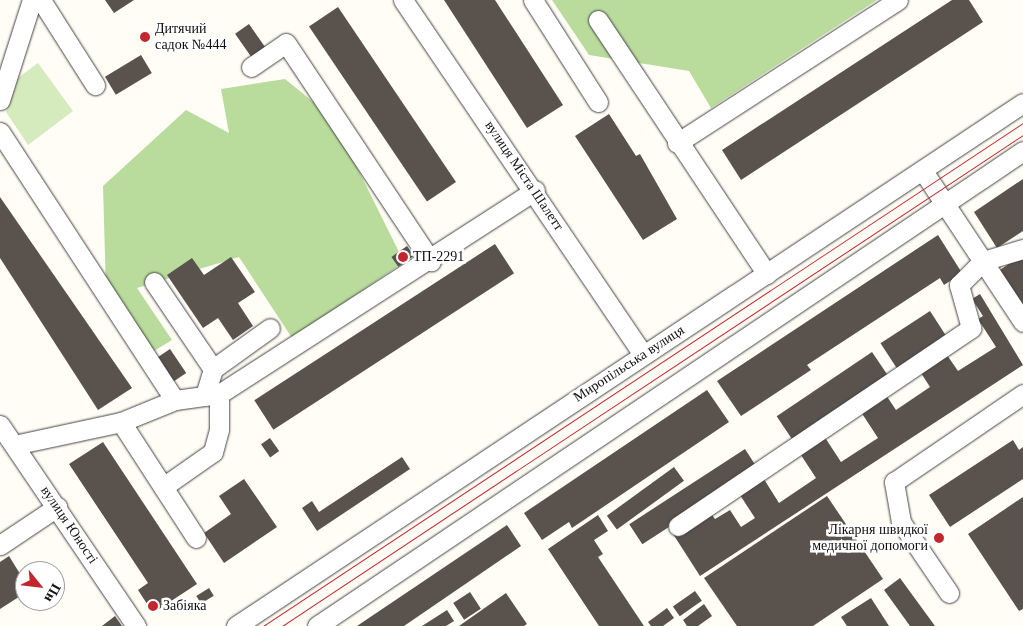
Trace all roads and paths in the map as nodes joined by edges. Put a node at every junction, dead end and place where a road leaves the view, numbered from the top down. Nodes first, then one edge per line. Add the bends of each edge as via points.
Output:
1 (32, 0) edge
2 (41, 0) edge
3 (403, 0) edge
4 (533, 0) edge
5 (898, 0) edge
6 (598, 20) dead end
7 (251, 67) dead end
8 (95, 85) dead end
9 (0, 100) edge
10 (598, 102) dead end
11 (1023, 103) edge
12 (0, 132) edge
13 (677, 143) junction
14 (1023, 151) edge
15 (923, 171) junction
16 (535, 190) junction
17 (945, 203) junction
18 (1023, 249) edge
19 (431, 261) junction
20 (983, 261) junction
21 (767, 274) junction
22 (154, 282) dead end
23 (1023, 322) edge
24 (270, 328) dead end
25 (643, 354) junction
26 (213, 369) junction
27 (1023, 394) edge
28 (212, 395) junction
29 (175, 400) junction
30 (121, 422) junction
31 (0, 424) edge
32 (14, 445) junction
33 (163, 487) junction
34 (57, 507) junction
35 (678, 526) dead end
36 (196, 538) dead end
37 (0, 545) edge
38 (949, 593) dead end
39 (136, 626) edge
40 (236, 626) edge
41 (317, 626) edge

1 - 9 street
2 - 8 street
3 - 16 street, вулиця Міста Шалетт
4 - 10 street
5 - 13 street
6 - 13 street
7 - 19 street via 286,43
11 - 15 street, Миропільська вулиця
12 - 29 street
13 - 21 street
14 - 17 street
15 - 17 street
15 - 21 street, Миропільська вулиця
16 - 19 street
16 - 25 street, вулиця Міста Шалетт
17 - 20 street
17 - 41 street
18 - 20 street
19 - 28 street
20 - 23 street
20 - 35 street via 959,285 971,328
21 - 25 street, Миропільська вулиця
22 - 26 street
24 - 26 street
25 - 40 street, Миропільська вулиця
26 - 28 street
27 - 38 street via 894,482 901,522
28 - 29 street
28 - 33 street via 219,430 213,452
29 - 30 street
30 - 32 street
30 - 33 street
31 - 32 street, вулиця Юності
32 - 34 street, вулиця Юності
33 - 36 street
34 - 37 street
34 - 39 street, вулиця Юності

